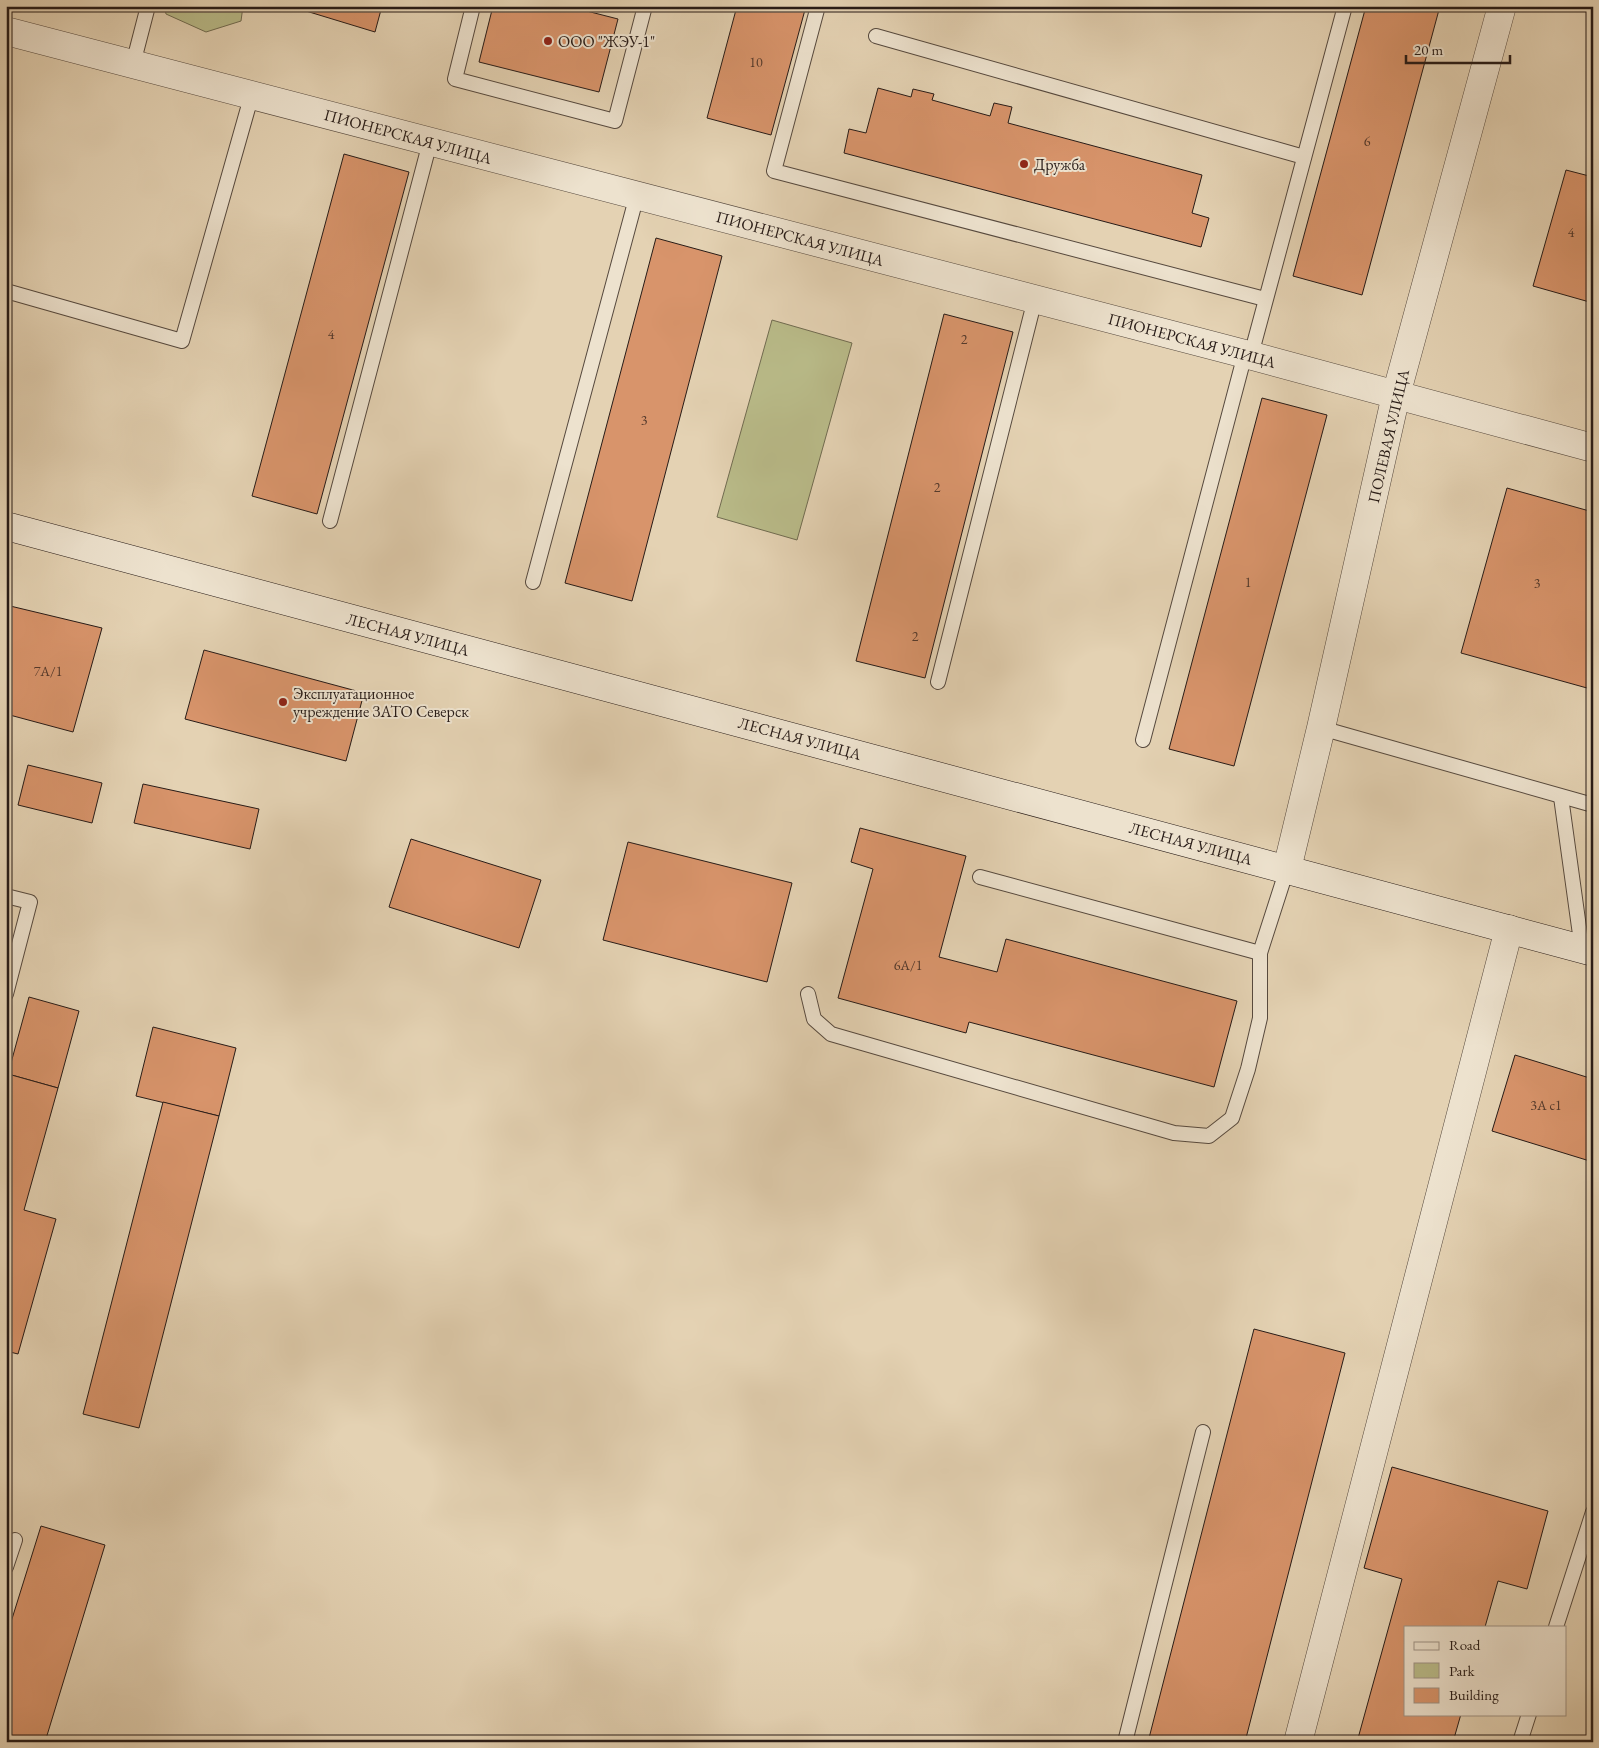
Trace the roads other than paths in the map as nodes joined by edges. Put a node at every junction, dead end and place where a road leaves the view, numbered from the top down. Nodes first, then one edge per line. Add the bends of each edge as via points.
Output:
1 (148, 6) edge
2 (472, 6) edge
3 (644, 6) edge
4 (818, 6) edge
5 (1345, 6) edge
6 (1502, 6) edge
7 (6, 30) edge
8 (876, 36) dead end
9 (133, 64) junction
10 (252, 94) junction
11 (430, 142) junction
12 (1304, 157) junction
13 (637, 196) junction
14 (6, 291) edge
15 (1035, 299) junction
16 (1265, 299) junction
17 (1248, 355) junction
18 (1396, 396) junction
19 (1593, 448) edge
20 (330, 522) dead end
21 (6, 526) edge
22 (534, 582) dead end
23 (938, 682) dead end
24 (1321, 728) junction
25 (1143, 740) dead end
26 (1561, 797) junction
27 (1593, 805) edge
28 (1287, 869) junction
29 (980, 877) dead end
30 (6, 896) edge
31 (1509, 929) junction
32 (1587, 950) edge
33 (1260, 953) junction
34 (6, 994) edge
35 (808, 994) dead end
36 (1203, 1432) dead end
37 (1593, 1512) edge
38 (15, 1540) dead end
39 (6, 1567) edge
40 (1556, 1626) edge
41 (1528, 1716) edge
42 (1125, 1742) edge
43 (1298, 1742) edge
44 (1520, 1742) edge

1 - 9 lane
2 - 3 lane via 455,79 615,121
4 - 16 lane via 774,171
5 - 12 lane
6 - 18 street, ПОЛЕВАЯ УЛИЦА
7 - 9 street, ПИОНЕРСКАЯ УЛИЦА
8 - 12 lane
9 - 10 street, ПИОНЕРСКАЯ УЛИЦА
10 - 11 street, ПИОНЕРСКАЯ УЛИЦА
10 - 14 lane via 182,341
11 - 13 street, ПИОНЕРСКАЯ УЛИЦА
11 - 20 lane
12 - 16 lane
13 - 15 street, ПИОНЕРСКАЯ УЛИЦА
13 - 22 lane
15 - 17 street, ПИОНЕРСКАЯ УЛИЦА
15 - 23 lane
16 - 17 lane
17 - 18 street, ПИОНЕРСКАЯ УЛИЦА
17 - 25 lane
18 - 19 street, ПИОНЕРСКАЯ УЛИЦА
18 - 24 street, ПОЛЕВАЯ УЛИЦА
21 - 28 street, ЛЕСНАЯ УЛИЦА
24 - 26 lane
24 - 28 street, ПОЛЕВАЯ УЛИЦА
26 - 27 lane
26 - 32 lane
28 - 31 street, ЛЕСНАЯ УЛИЦА
28 - 33 lane
29 - 33 lane
30 - 34 lane via 30,902
31 - 32 street, ЛЕСНАЯ УЛИЦА
31 - 43 street
33 - 35 lane via 1260,1018 1248,1069 1232,1118 1209,1136 1174,1133 831,1034 814,1019
36 - 42 lane
37 - 40 lane
38 - 39 lane
41 - 44 lane

